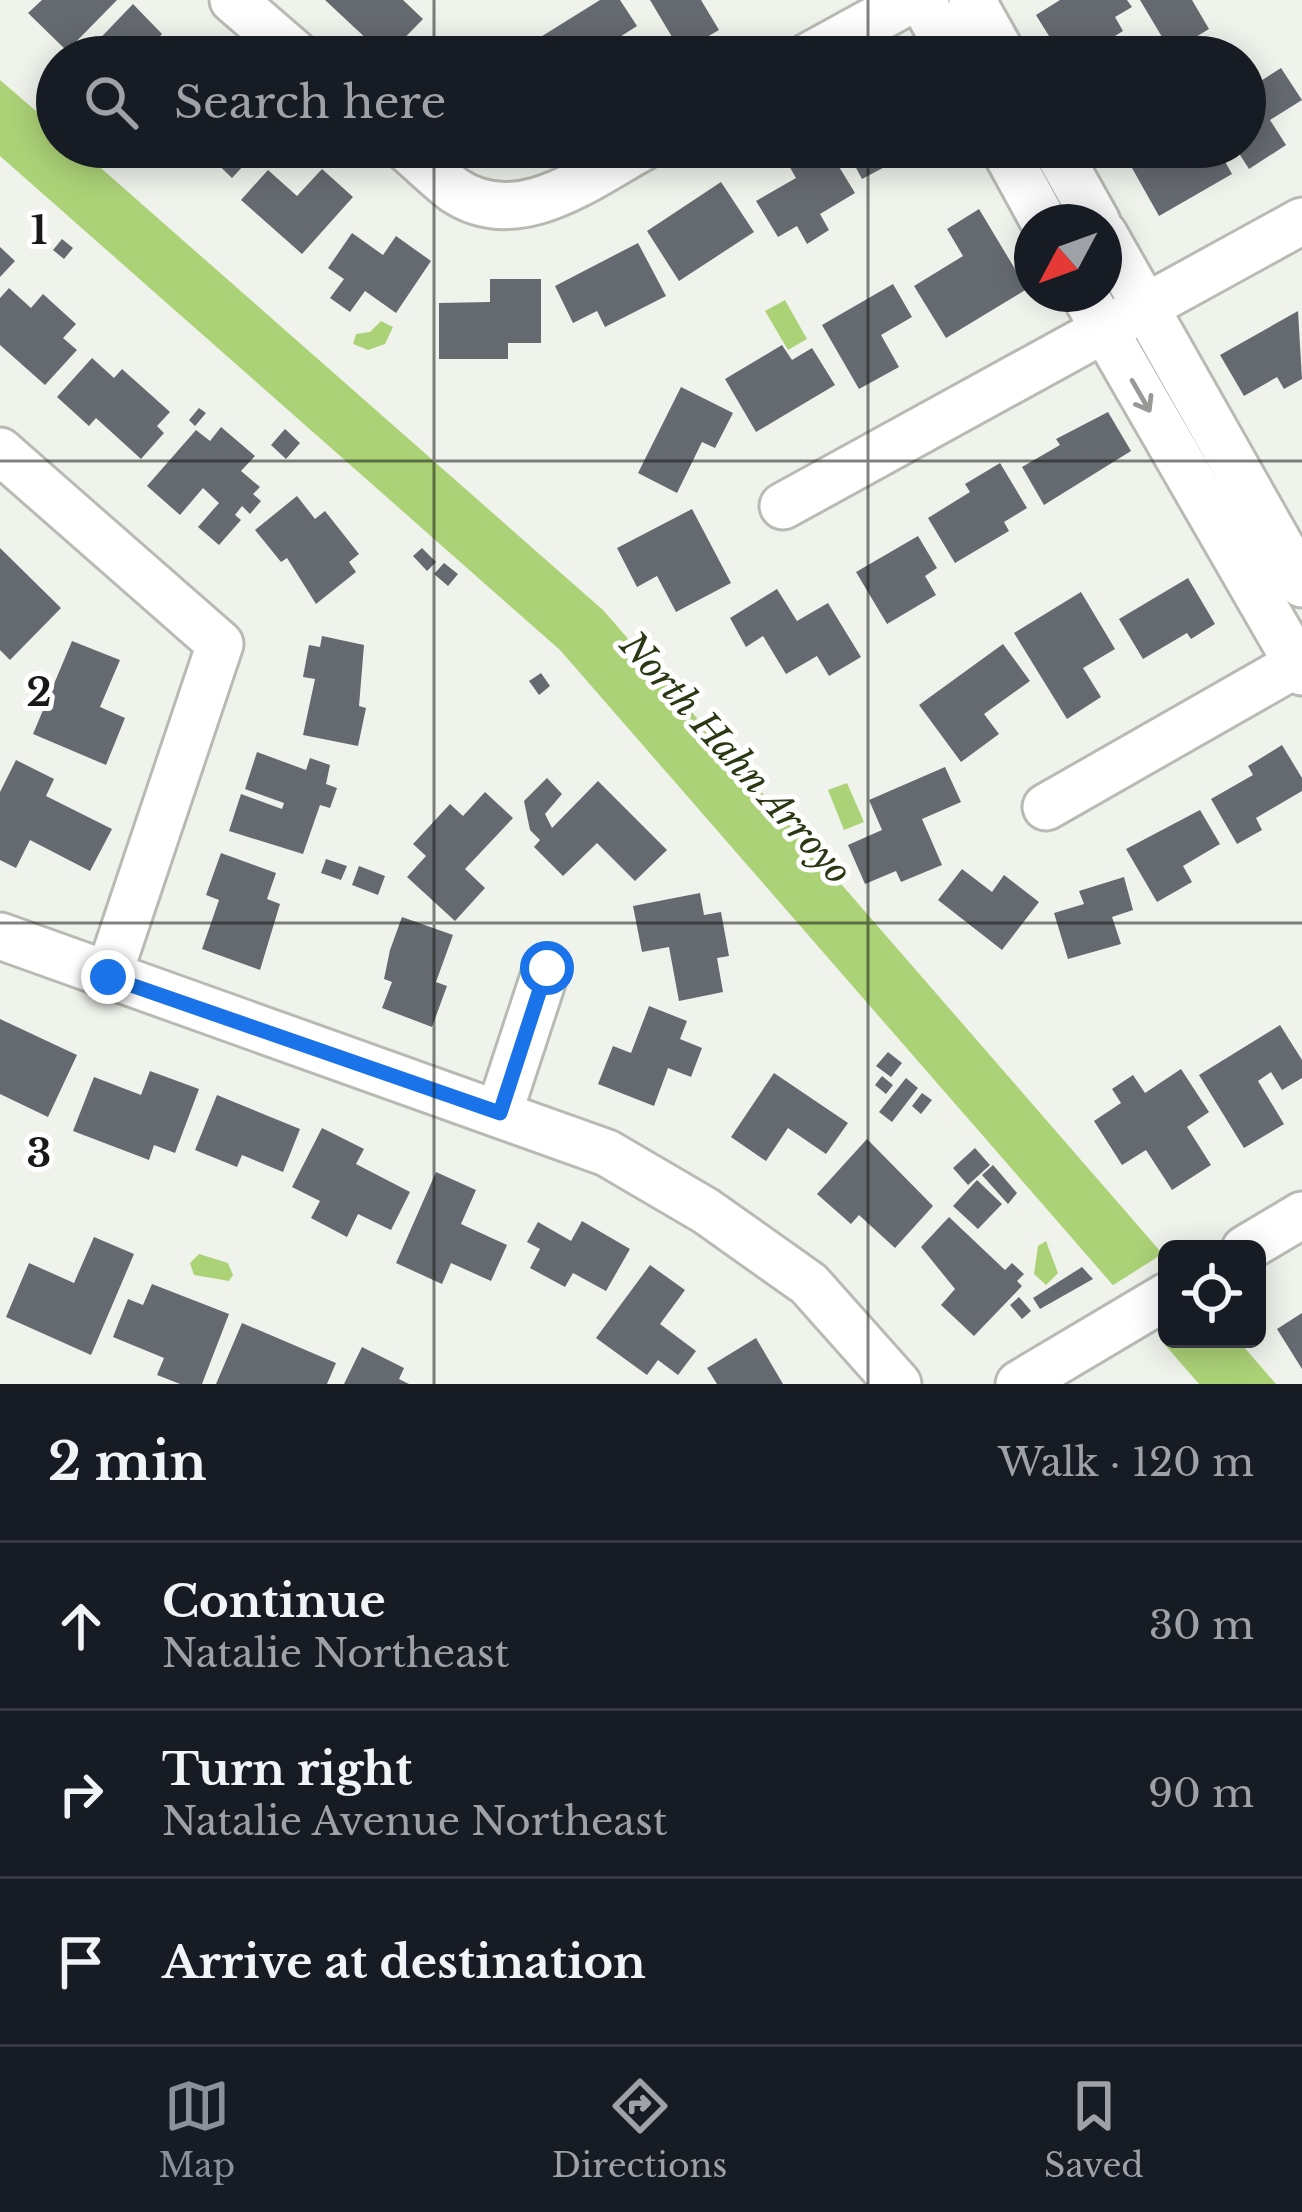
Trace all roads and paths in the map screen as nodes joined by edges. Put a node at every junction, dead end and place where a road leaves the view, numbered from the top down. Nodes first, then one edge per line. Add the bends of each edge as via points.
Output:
1 (232, 0) edge
2 (911, 0) edge
3 (922, 0) edge
4 (971, 0) edge
5 (274, 36) edge
6 (845, 36) edge
7 (942, 36) edge
8 (992, 36) edge
9 (429, 168) edge
10 (605, 168) edge
11 (1014, 168) edge
12 (1066, 168) edge
13 (1034, 204) edge
14 (1087, 204) edge
15 (1302, 221) edge
16 (1122, 266) edge
17 (1145, 308) junction
18 (1094, 313) edge
19 (0, 451) edge
20 (783, 506) dead end
21 (1302, 584) edge
22 (1300, 665) edge
23 (1046, 807) dead end
24 (0, 936) edge
25 (547, 968) dead end
26 (108, 977) junction
27 (500, 1113) junction
28 (1302, 1215) edge
29 (1260, 1240) edge
30 (1158, 1302) edge
31 (898, 1384) edge
32 (1019, 1384) edge

1 - 5 street
2 - 6 street
3 - 7 street
4 - 8 street
9 - 10 street via 458,193 502,206 545,201
11 - 13 street
12 - 14 street
15 - 17 street
16 - 17 street
17 - 18 street
17 - 21 street
18 - 20 street
18 -> 22 street
19 - 26 street via 220,644
22 - 23 street
24 - 26 street
25 - 27 street
26 - 27 street
27 - 31 street via 607,1153 706,1211 809,1284
28 - 29 street
30 - 32 street

